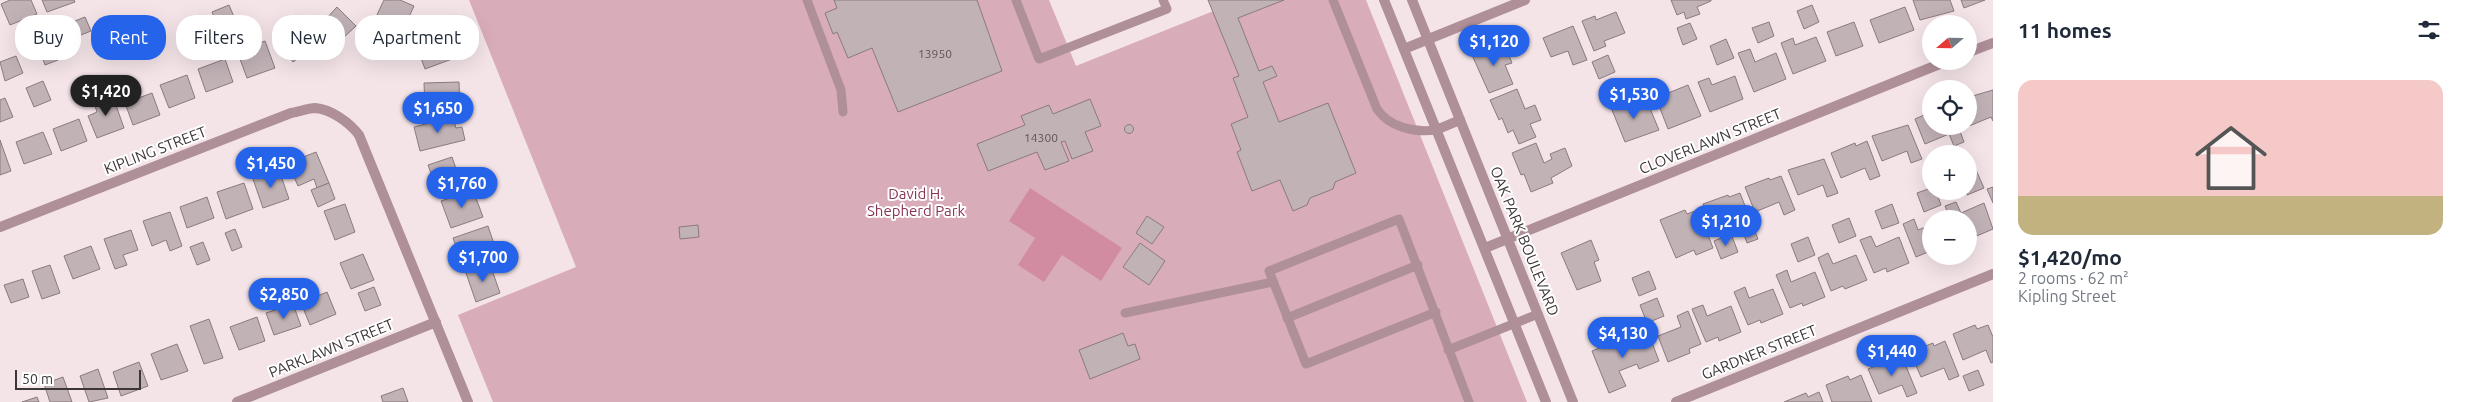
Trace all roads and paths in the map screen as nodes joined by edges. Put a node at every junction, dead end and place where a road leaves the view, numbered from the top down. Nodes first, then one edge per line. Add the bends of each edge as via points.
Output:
1 (807, 0) edge
2 (1016, 0) edge
3 (1163, 0) edge
4 (1333, 0) edge
5 (1384, 0) edge
6 (1412, 0) edge
7 (1525, 0) edge
8 (1428, 39) junction
9 (1993, 43) edge
10 (1404, 49) junction
11 (1978, 49) edge
12 (1925, 70) edge
13 (843, 112) dead end
14 (1460, 120) junction
15 (1436, 130) junction
16 (0, 228) edge
17 (1508, 239) junction
18 (1485, 248) junction
19 (1418, 265) junction
20 (1993, 274) edge
21 (1273, 282) junction
22 (1436, 312) junction
23 (1125, 313) dead end
24 (1538, 314) junction
25 (1287, 318) junction
26 (436, 322) junction
27 (1514, 323) junction
28 (1448, 350) junction
29 (237, 402) edge
30 (468, 402) edge
31 (1469, 402) edge
32 (1546, 402) edge
33 (1573, 402) edge
34 (1676, 402) edge

1 - 13 lane via 841,90
2 - 3 lane via 1039,60 1166,9
4 - 15 lane via 1383,118 1421,132
5 - 10 street
6 - 8 street, OAK PARK BOULEVARD
7 - 8 street
8 - 10 street
8 - 14 street, OAK PARK BOULEVARD
9 - 11 street
10 - 15 street
12 - 17 street, CLOVERLAWN STREET
14 - 15 street
14 - 17 street, OAK PARK BOULEVARD
15 - 18 street
16 - 26 street, KIPLING STREET via 291,113 314,108 351,124 359,135
17 - 18 street, CLOVERLAWN STREET
17 - 24 street, OAK PARK BOULEVARD
18 - 27 street
19 - 21 lane via 1399,219 1269,271
19 - 22 lane
19 - 25 lane
20 - 34 street, GARDNER STREET
21 - 23 lane
21 - 25 lane
22 - 25 lane via 1306,364
22 - 28 lane
24 - 27 lane
24 - 33 street, OAK PARK BOULEVARD
26 - 29 street, PARKLAWN STREET
26 - 30 street
27 - 28 lane
27 - 32 street
28 - 31 lane

